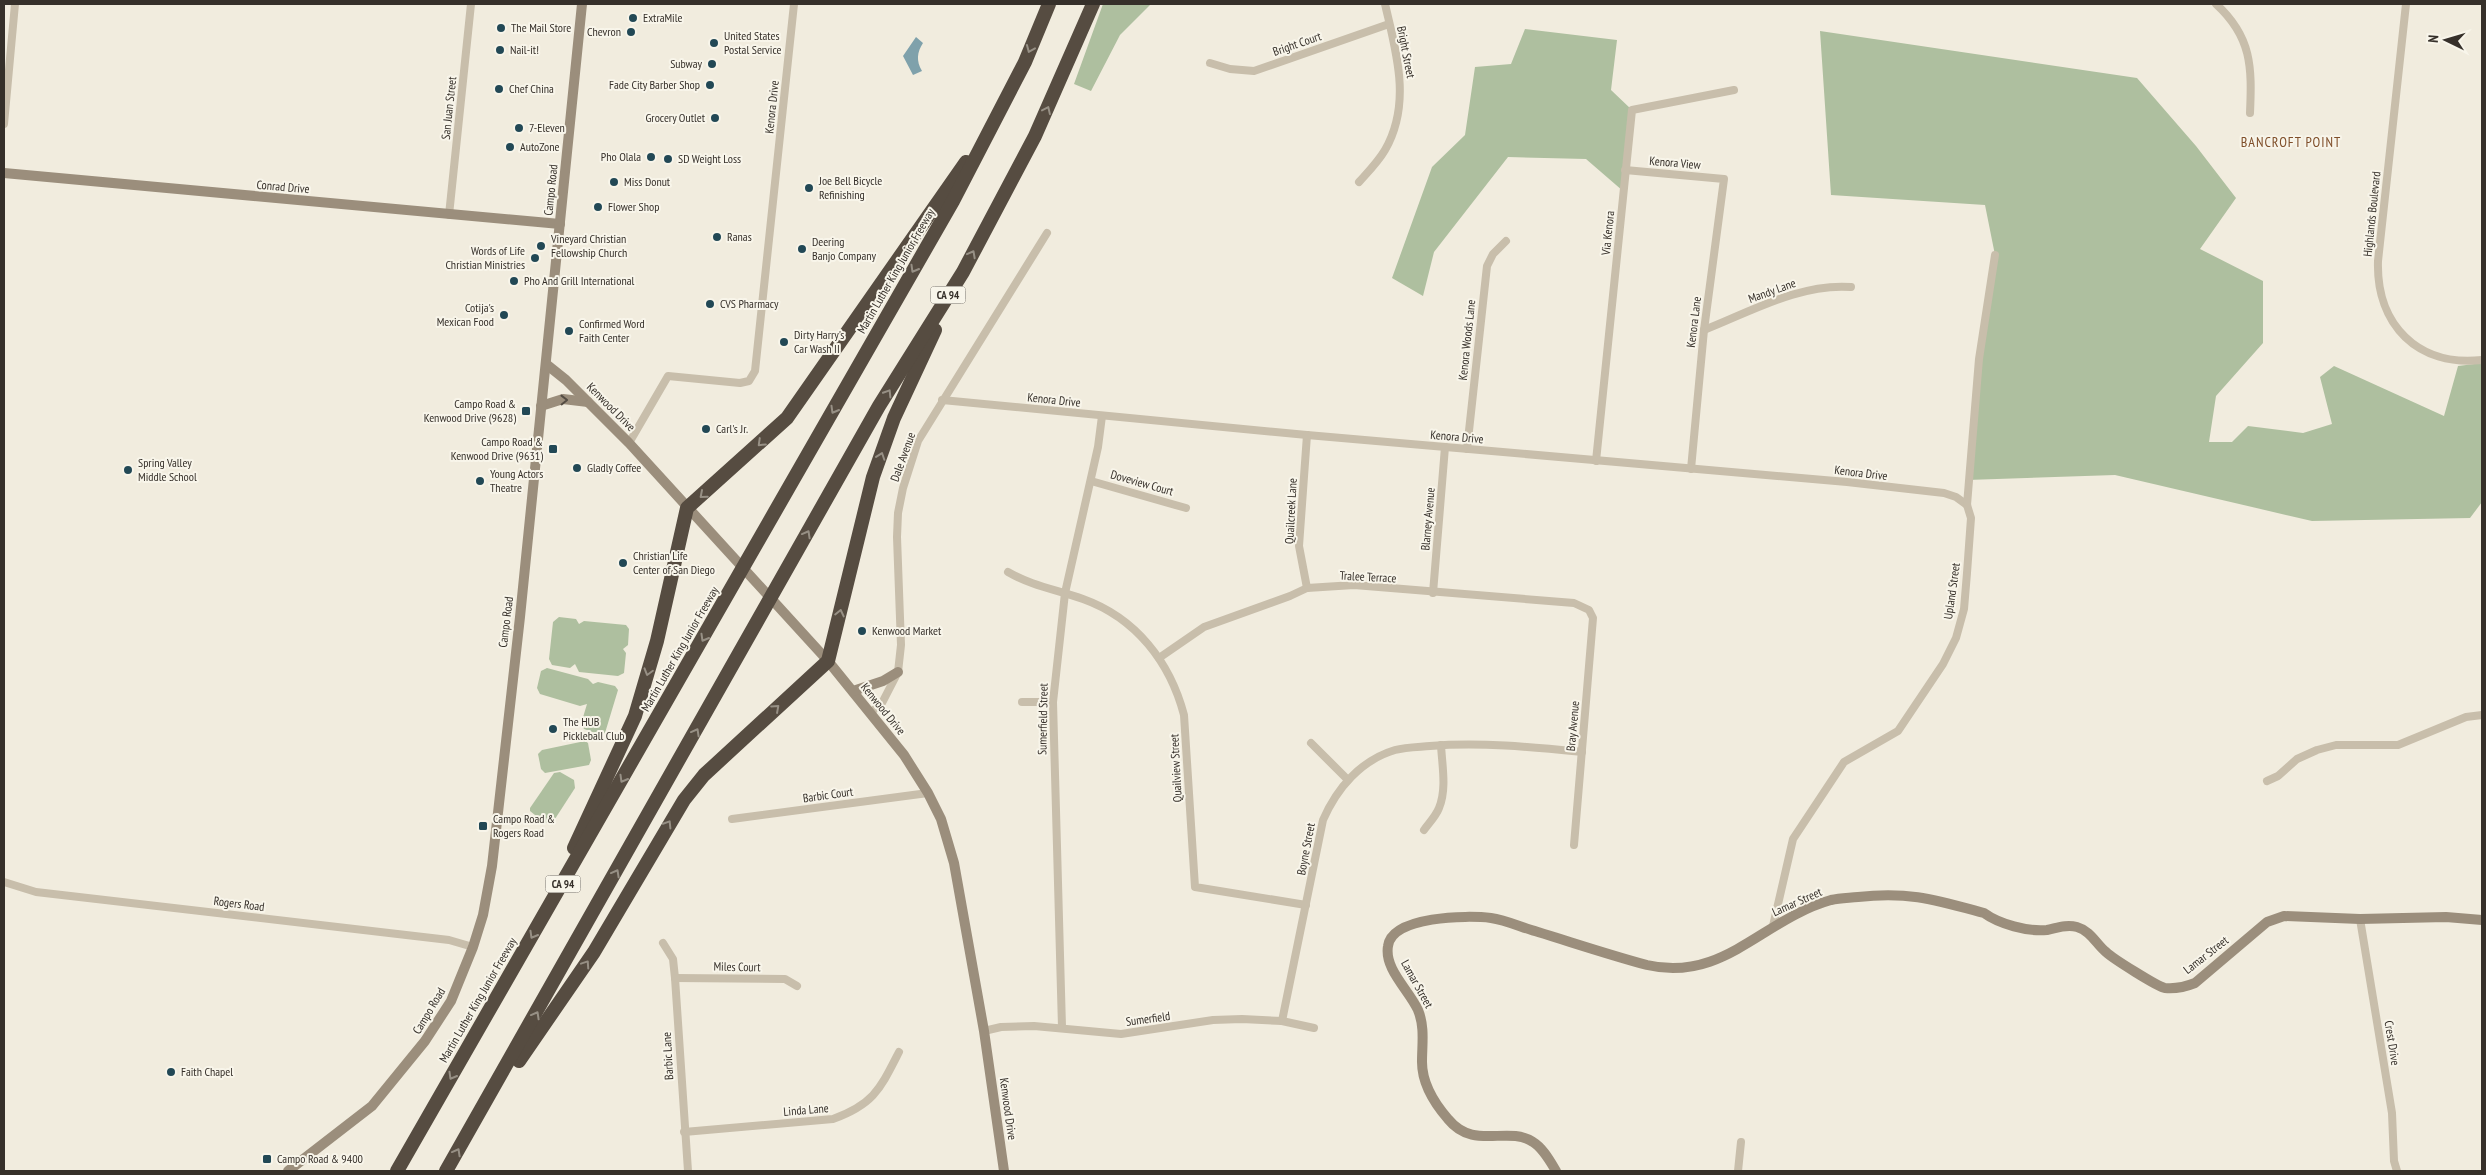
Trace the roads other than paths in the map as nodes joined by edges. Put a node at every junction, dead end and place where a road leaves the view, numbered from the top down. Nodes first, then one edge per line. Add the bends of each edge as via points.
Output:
1 (15, 4) edge
2 (471, 4) edge
3 (582, 4) edge
4 (794, 4) edge
5 (1049, 4) edge
6 (1093, 4) edge
7 (1385, 4) edge
8 (2216, 4) edge
9 (2406, 4) edge
10 (1389, 24) junction
11 (1210, 63) dead end
12 (1734, 90) dead end
13 (2250, 113) dead end
14 (996, 119) junction
15 (4, 124) edge
16 (1625, 170) junction
17 (4, 173) edge
18 (1724, 179) joint
19 (1359, 182) dead end
20 (449, 215) junction
21 (560, 224) junction
22 (1047, 233) dead end
23 (1506, 241) dead end
24 (1995, 255) dead end
25 (963, 272) junction
26 (1851, 287) dead end
27 (1704, 330) junction
28 (2482, 360) edge
29 (546, 364) junction
30 (942, 400) junction
31 (588, 402) junction
32 (541, 406) junction
33 (1102, 416) junction
34 (1307, 435) junction
35 (629, 443) junction
36 (1445, 447) junction
37 (1467, 449) junction
38 (1596, 461) junction
39 (1691, 469) junction
40 (1091, 481) junction
41 (1967, 505) junction
42 (687, 508) junction
43 (1186, 508) dead end
44 (1008, 572) dead end
45 (1307, 588) junction
46 (1065, 593) junction
47 (1433, 593) junction
48 (1589, 610) joint
49 (1159, 658) junction
50 (828, 661) junction
51 (898, 672) junction
52 (853, 691) junction
53 (1022, 702) dead end
54 (1053, 702) junction
55 (870, 713) junction
56 (2482, 715) edge
57 (1311, 743) dead end
58 (1441, 745) junction
59 (1582, 752) junction
60 (1348, 780) junction
61 (2267, 781) dead end
62 (928, 793) junction
63 (732, 819) dead end
64 (1424, 830) dead end
65 (1574, 845) dead end
66 (4, 882) edge
67 (552, 904) junction
68 (1306, 905) junction
69 (2360, 919) junction
70 (2482, 920) edge
71 (1773, 926) junction
72 (663, 943) dead end
73 (473, 946) junction
74 (675, 978) junction
75 (797, 986) dead end
76 (1282, 1021) junction
77 (1062, 1027) junction
78 (1314, 1028) dead end
79 (984, 1031) junction
80 (899, 1052) dead end
81 (684, 1132) junction
82 (468, 1133) junction
83 (1741, 1142) dead end
84 (288, 1171) edge
85 (397, 1171) edge
86 (446, 1171) edge
87 (688, 1171) edge
88 (1004, 1171) edge
89 (1556, 1171) edge
90 (1738, 1171) edge
91 (2397, 1171) edge

1 - 15 street
2 - 20 street, San Juan Street
3 - 21 main road, Campo Road
4 - 35 street, Kenora Drive via 755,371 748,381 740,383 668,376
5 -> 14 highway, Martin Luther King Junior Freeway / CA 94
25 -> 6 highway, CA 94 via 1035,136
7 - 10 street, Bright Street
8 - 13 street via 2242,35 2249,53 2252,70
9 - 28 street, Highlands Boulevard via 2378,261 2381,294 2394,324 2424,351 2449,360
10 - 11 street, Bright Court via 1254,71
10 - 19 street, Bright Street via 1401,83 1398,118 1386,148
12 - 16 street, Via Kenora via 1632,110
14 -> 42 highway via 787,418
14 -> 67 highway, Martin Luther King Junior Freeway / CA 94 via 953,201
16 - 18 street, Kenora View
16 - 38 street, Via Kenora
17 - 20 main road, Conrad Drive
18 - 27 street, Kenora Lane
20 - 21 main road, Conrad Drive
21 - 29 main road, Campo Road
22 - 30 street, Dale Avenue
23 - 37 street, Kenora Woods Lane via 1487,266
24 - 41 street, Upland Street via 1979,360
50 -> 25 highway via 873,477 894,418
82 -> 25 highway, CA 94 via 880,406
26 - 27 street, Mandy Lane via 1800,292
27 - 39 street, Kenora Lane
29 - 31 main road, Kenwood Drive
29 - 32 main road, Campo Road
30 - 33 street, Kenora Drive
30 - 51 street, Dale Avenue via 918,441 898,513 901,645
32 -> 31 main road via 563,399
31 - 35 main road, Kenwood Drive
32 - 73 main road, Campo Road via 492,866 483,915
33 - 34 street, Kenora Drive
33 - 40 street, Sumerfield Street
34 - 36 street, Kenora Drive
34 - 45 street, Quailcreek Lane via 1299,546
35 - 42 main road, Kenwood Drive
36 - 37 street, Kenora Drive
36 - 47 street, Blarney Avenue
37 - 38 street, Kenora Drive
38 - 39 street, Kenora Drive
39 - 41 street, Kenora Drive via 1944,493
40 - 43 street, Doveview Court
40 - 46 street, Sumerfield Street
41 - 71 street, Upland Street via 1971,518 1967,573 1964,609 1956,638 1943,664 1898,730 1844,762 1793,840
42 - 50 main road, Kenwood Drive
42 -> 67 highway via 635,716 568,861
44 - 46 street, Quailview Street via 1024,581
45 - 47 street, Tralee Terrace via 1354,585
45 - 49 street, Tralee Terrace via 1204,627
46 - 49 street, Quailview Street via 1098,605 1121,619
46 - 54 street, Sumerfield Street
47 - 48 street, Tralee Terrace via 1574,603
48 - 59 street, Bray Avenue via 1593,618
49 - 68 street, Quailview Street via 1177,691 1184,716 1195,887
50 - 52 main road, Kenwood Drive
82 -> 50 highway via 594,952 684,800 704,775
51 - 52 main road via 883,682
51 - 55 street, Dale Avenue via 882,703
52 - 55 main road, Kenwood Drive
53 - 54 street
54 - 77 street, Sumerfield Street
55 - 62 main road, Kenwood Drive via 904,755
56 - 61 street via 2466,716 2398,745 2336,745 2317,750 2297,759
57 - 60 street
58 - 59 street, Boyne Street via 1494,744
58 - 60 street, Boyne Street via 1386,753
58 - 64 street via 1441,802
59 - 65 street, Bray Avenue
60 - 68 street, Boyne Street via 1323,820
62 - 63 street, Barbic Court
62 - 79 main road, Kenwood Drive via 941,820 954,863
66 - 73 street, Rogers Road via 36,892 449,940
67 -> 85 highway, Martin Luther King Junior Freeway / CA 94
68 - 76 street, Boyne Street
69 - 70 main road, Lamar Street via 2446,917
69 - 71 main road, Lamar Street via 2284,916 2267,922 2195,983 2182,988 2163,988 2105,952 2092,935 2078,927 2025,928 1920,896 1889,893 1832,900 1796,913
69 - 91 street, Crest Drive via 2392,1113
71 - 89 main road, Lamar Street via 1732,954 1709,964 1667,970 1491,918 1443,919 1410,924 1397,930 1388,946 1390,960 1422,1019 1422,1064 1425,1082 1432,1096 1448,1120 1460,1130 1475,1136 1528,1139 1546,1155
72 - 74 street, Barbic Lane via 673,959
73 - 84 main road, Campo Road via 446,1011 398,1076 372,1106
74 - 75 street, Miles Court via 786,979
74 - 81 street, Barbic Lane
76 - 77 street, Sumerfield via 1213,1020 1121,1034
76 - 78 street, Sumerfield
77 - 79 street, Sumerfield
79 - 88 main road, Kenwood Drive
80 - 81 street, Linda Lane via 879,1091 854,1112 833,1119
81 - 87 street, Barbic Lane
86 -> 82 highway, CA 94
83 - 90 street

